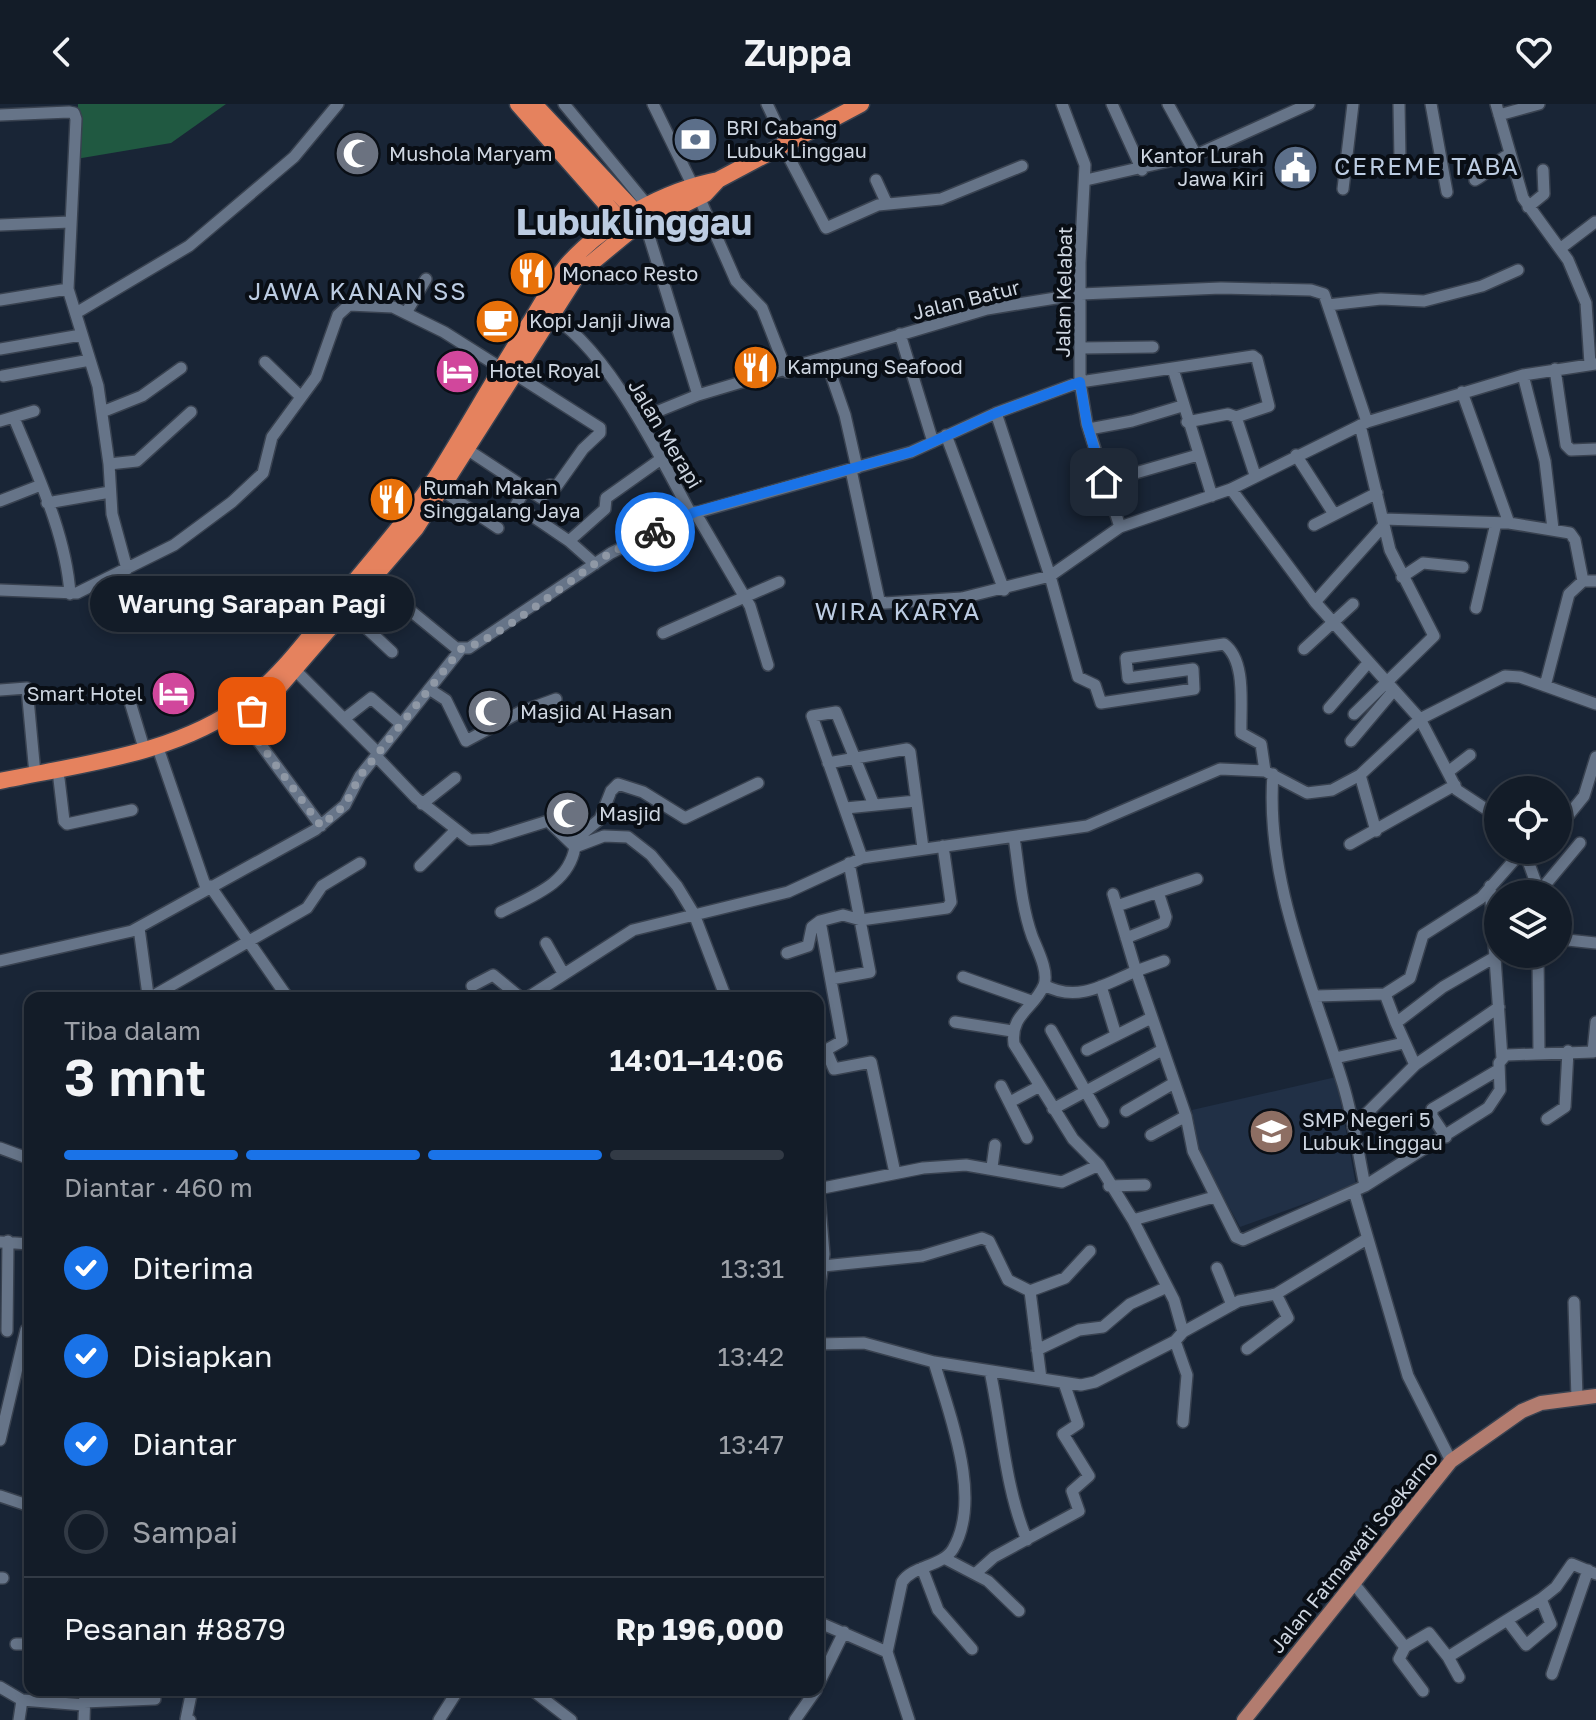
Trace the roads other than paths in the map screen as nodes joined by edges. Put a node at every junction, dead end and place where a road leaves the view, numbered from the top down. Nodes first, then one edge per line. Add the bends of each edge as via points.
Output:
1 (338, 104) edge
2 (518, 104) edge
3 (534, 104) edge
4 (564, 104) edge
5 (653, 104) edge
6 (767, 104) edge
7 (861, 104) edge
8 (1062, 104) edge
9 (1112, 104) edge
10 (1168, 104) edge
11 (1309, 104) edge
12 (1353, 104) edge
13 (1399, 104) edge
14 (1431, 104) edge
15 (1539, 104) edge
16 (1498, 110) edge
17 (0, 115) edge
18 (784, 145) junction
19 (1510, 154) junction
20 (1196, 155) junction
21 (1400, 159) dead end
22 (1022, 166) dead end
23 (1142, 170) junction
24 (1543, 170) dead end
25 (876, 180) dead end
26 (1086, 180) junction
27 (1475, 180) dead end
28 (1343, 189) dead end
29 (696, 191) junction
30 (1447, 192) dead end
31 (887, 204) junction
32 (1528, 207) junction
33 (637, 219) junction
34 (70, 222) junction
35 (1595, 222) edge
36 (0, 225) edge
37 (1561, 248) junction
38 (1518, 270) dead end
39 (426, 279) dead end
40 (68, 289) junction
41 (1081, 294) junction
42 (0, 300) edge
43 (1591, 301) edge
44 (1328, 305) junction
45 (545, 312) junction
46 (76, 313) junction
47 (406, 313) junction
48 (900, 334) junction
49 (81, 335) junction
50 (1153, 347) dead end
51 (1082, 348) junction
52 (0, 349) edge
53 (90, 360) junction
54 (826, 360) junction
55 (265, 362) dead end
56 (1593, 364) edge
57 (181, 368) dead end
58 (1173, 369) junction
59 (1555, 369) junction
60 (508, 371) junction
61 (787, 372) junction
62 (1523, 375) junction
63 (3, 376) dead end
64 (1080, 382) junction
65 (1462, 392) junction
66 (698, 395) junction
67 (300, 396) junction
68 (1182, 406) junction
69 (34, 411) dead end
70 (102, 412) junction
71 (191, 412) dead end
72 (996, 413) junction
73 (1236, 417) junction
74 (14, 418) junction
75 (639, 419) junction
76 (0, 421) edge
77 (1187, 422) junction
78 (1364, 423) junction
79 (1089, 429) junction
80 (946, 435) junction
81 (933, 442) junction
82 (1596, 449) edge
83 (468, 450) junction
84 (1198, 455) junction
85 (1296, 455) junction
86 (661, 459) junction
87 (109, 464) junction
88 (854, 469) junction
89 (1255, 475) junction
90 (1104, 482) junction
91 (41, 485) junction
92 (526, 488) junction
93 (1231, 489) junction
94 (443, 491) junction
95 (110, 492) junction
96 (1377, 493) junction
97 (1212, 496) junction
98 (0, 501) edge
99 (47, 503) junction
100 (693, 513) junction
101 (1334, 514) junction
102 (1384, 522) junction
103 (1496, 523) junction
104 (1509, 523) junction
105 (1314, 525) dead end
106 (1120, 527) junction
107 (498, 528) dead end
108 (1553, 529) junction
109 (569, 541) junction
110 (595, 564) junction
111 (1463, 567) dead end
112 (127, 569) junction
113 (368, 576) junction
114 (1050, 576) junction
115 (1402, 577) junction
116 (1590, 581) edge
117 (779, 582) dead end
118 (0, 590) edge
119 (1004, 590) junction
120 (70, 594) junction
121 (744, 594) junction
122 (1315, 602) junction
123 (1353, 604) dead end
124 (1476, 608) dead end
125 (347, 610) junction
126 (1334, 624) junction
127 (663, 633) dead end
128 (461, 649) junction
129 (1304, 649) dead end
130 (392, 652) dead end
131 (1151, 656) junction
132 (1368, 663) junction
133 (768, 665) dead end
134 (295, 670) junction
135 (1152, 674) junction
136 (1390, 686) junction
137 (1545, 686) junction
138 (429, 689) junction
139 (0, 690) edge
140 (1154, 694) junction
141 (556, 699) dead end
142 (130, 702) dead end
143 (1596, 704) edge
144 (1329, 708) dead end
145 (1354, 714) dead end
146 (241, 718) junction
147 (344, 719) junction
148 (1420, 719) junction
149 (401, 724) junction
150 (208, 729) junction
151 (1351, 741) dead end
152 (152, 751) junction
153 (377, 754) junction
154 (1470, 755) dead end
155 (1596, 757) edge
156 (854, 758) junction
157 (828, 763) junction
158 (1269, 772) junction
159 (1448, 772) junction
160 (35, 774) junction
161 (1360, 775) junction
162 (455, 778) dead end
163 (59, 779) junction
164 (0, 781) edge
165 (758, 783) dead end
166 (1455, 785) junction
167 (0, 792) edge
168 (916, 801) junction
169 (422, 804) junction
170 (874, 805) junction
171 (846, 808) junction
172 (1484, 808) edge
173 (132, 810) dead end
174 (1572, 811) edge
175 (321, 826) junction
176 (456, 830) junction
177 (1376, 831) junction
178 (1014, 837) junction
179 (569, 840) junction
180 (1580, 843) dead end
181 (1350, 844) dead end
182 (943, 846) junction
183 (923, 848) junction
184 (862, 858) junction
185 (360, 863) dead end
186 (849, 863) junction
187 (1515, 864) edge
188 (420, 866) dead end
189 (1197, 879) dead end
190 (1497, 880) edge
191 (1550, 880) edge
192 (208, 887) junction
193 (1158, 892) junction
194 (1484, 893) edge
195 (501, 912) dead end
196 (694, 914) junction
197 (861, 920) junction
198 (820, 921) junction
199 (139, 928) junction
200 (1126, 938) junction
201 (1572, 940) edge
202 (248, 941) junction
203 (546, 943) dead end
204 (1596, 943) edge
205 (787, 953) dead end
206 (0, 961) edge
207 (1164, 961) dead end
208 (1484, 963) edge
209 (1496, 968) edge
210 (1538, 968) edge
211 (1136, 971) junction
212 (563, 973) junction
213 (963, 977) dead end
214 (831, 979) junction
215 (1044, 985) junction
216 (472, 986) dead end
217 (1101, 986) junction
218 (148, 992) edge
219 (157, 992) edge
220 (284, 992) edge
221 (516, 992) edge
222 (533, 992) edge
223 (724, 992) edge
224 (1385, 994) junction
225 (1316, 996) junction
226 (1031, 1001) junction
227 (1499, 1007) junction
228 (1151, 1018) junction
229 (955, 1022) dead end
230 (1596, 1022) edge
231 (1396, 1023) junction
232 (1051, 1030) dead end
233 (1012, 1031) junction
234 (1116, 1035) junction
235 (1404, 1043) junction
236 (1087, 1050) dead end
237 (1162, 1050) junction
238 (1568, 1051) junction
239 (1539, 1053) junction
240 (1594, 1053) edge
241 (1335, 1058) junction
242 (830, 1061) junction
243 (824, 1064) edge
244 (1500, 1064) junction
245 (1415, 1065) junction
246 (1174, 1083) junction
247 (1001, 1086) dead end
248 (1040, 1086) junction
249 (1086, 1092) junction
250 (1010, 1102) junction
251 (1053, 1109) junction
252 (1126, 1111) dead end
253 (1186, 1116) junction
254 (1547, 1119) dead end
255 (1103, 1122) dead end
256 (1353, 1127) junction
257 (1151, 1135) dead end
258 (1446, 1137) junction
259 (1027, 1138) dead end
260 (995, 1145) dead end
261 (0, 1148) edge
262 (24, 1157) edge
263 (1099, 1165) junction
264 (992, 1167) junction
265 (895, 1173) junction
266 (1145, 1185) dead end
267 (824, 1186) edge
268 (1109, 1186) junction
269 (1359, 1189) junction
270 (1214, 1197) junction
271 (1133, 1220) junction
272 (1365, 1240) junction
273 (4, 1241) edge
274 (24, 1243) edge
275 (1090, 1251) dead end
276 (824, 1258) edge
277 (1217, 1268) dead end
278 (1167, 1287) junction
279 (1030, 1291) junction
280 (1276, 1294) junction
281 (1574, 1302) dead end
282 (1232, 1305) junction
283 (24, 1330) edge
284 (3, 1331) edge
285 (1179, 1337) junction
286 (824, 1344) edge
287 (24, 1346) edge
288 (1247, 1349) dead end
289 (1037, 1350) junction
290 (934, 1362) junction
291 (990, 1371) junction
292 (1041, 1379) junction
293 (1064, 1383) junction
294 (1596, 1396) edge
295 (1577, 1398) junction
296 (1183, 1422) dead end
297 (0, 1440) edge
298 (1451, 1461) junction
299 (0, 1496) edge
300 (24, 1504) edge
301 (1027, 1540) junction
302 (944, 1558) junction
303 (922, 1568) junction
304 (1592, 1572) edge
305 (975, 1574) junction
306 (1355, 1585) junction
307 (1541, 1599) junction
308 (1019, 1611) dead end
309 (1507, 1620) junction
310 (824, 1624) edge
311 (844, 1632) junction
312 (16, 1644) dead end
313 (24, 1644) edge
314 (1405, 1647) junction
315 (972, 1649) dead end
316 (887, 1652) junction
317 (1448, 1657) junction
318 (824, 1673) edge
319 (1552, 1674) dead end
320 (1459, 1677) dead end
321 (0, 1687) edge
322 (1423, 1691) dead end
323 (191, 1696) edge
324 (454, 1696) edge
325 (540, 1696) edge
326 (812, 1696) edge
327 (84, 1699) edge
328 (155, 1699) dead end
329 (22, 1700) junction
330 (19, 1720) edge
331 (84, 1720) edge
332 (187, 1720) edge
333 (439, 1720) edge
334 (571, 1720) edge
335 (795, 1720) edge
336 (909, 1720) edge
337 (1244, 1720) edge

1 - 46 street via 294,157 189,246
2 - 33 highway
3 - 33 highway
4 - 33 street
5 - 29 street
6 - 18 street
7 - 18 highway
8 - 26 street, Jalan Kelabat via 1082,152
9 - 23 street
10 - 20 street
11 - 20 street
12 - 28 street
13 - 21 street
14 - 30 street
15 - 16 street
16 - 19 street
17 - 34 street via 74,113
18 - 29 highway
18 - 31 street via 823,227
19 - 27 street
19 - 32 street
20 - 23 street
22 - 31 street via 941,199
23 - 26 street
24 - 32 street via 1544,194
25 - 31 street
26 - 41 street, Jalan Kelabat
29 - 33 highway
29 - 61 street via 736,281 762,308
32 - 37 street
33 - 45 highway via 586,245 567,265
33 - 66 street
34 - 36 street
34 - 40 street
35 - 37 street
37 - 43 street
38 - 44 street via 1424,301
39 - 47 street
40 - 42 street
40 - 46 street
41 - 44 street, Jalan Batur via 1311,290 1324,294
41 - 48 street, Jalan Batur via 987,309
41 - 51 street, Jalan Kelabat
43 - 56 street
44 - 78 street
45 - 60 highway
45 - 75 street, Jalan Merapi via 580,340
46 - 49 street
47 - 60 street
47 - 67 street via 366,304 342,309 320,369
48 - 54 street, Jalan Batur
48 - 81 street
49 - 52 street
49 - 53 street
50 - 51 street
51 - 64 street, Jalan Kelabat
53 - 63 street
53 - 70 street
54 - 61 street, Jalan Batur
54 - 88 street via 845,415
55 - 67 street
56 - 59 street
57 - 70 street via 142,396
58 - 64 street
58 - 68 street
58 - 73 street via 1256,357 1269,406
59 - 62 street
59 - 82 street via 1566,445 1571,450
60 - 83 highway
60 - 92 street via 601,431 556,487 550,485 541,498
60 - 113 highway
61 - 66 street, Jalan Batur
62 - 65 street
62 - 108 street via 1545,461
64 - 72 street
64 - 79 street, Jalan Kelabat
65 - 78 street
65 - 104 street
66 - 75 street, Jalan Batur
67 - 112 street via 272,437 268,463 256,481 174,545
68 - 77 street
68 - 79 street
69 - 74 street
70 - 87 street
71 - 87 street via 137,461
72 - 80 street
72 - 114 street
73 - 77 street
73 - 89 street
74 - 76 street
74 - 91 street
75 - 86 street, Jalan Merapi
77 - 84 street
78 - 85 street
78 - 96 street
79 - 90 street, Jalan Kelabat
80 - 81 street
80 - 119 street
81 - 88 street
83 - 92 street
83 - 94 highway
84 - 90 street
84 - 97 street
85 - 89 street
85 - 101 street
86 - 100 street, Jalan Merapi
86 - 109 street via 606,498 605,509
87 - 95 street
88 - 100 street
88 - 119 street via 879,600 962,598
89 - 93 street
90 - 106 street, Jalan Kelabat
91 - 98 street
91 - 99 street
92 - 109 street via 516,505
93 - 97 street
93 - 122 street
94 - 107 street
94 - 113 highway
95 - 99 street
95 - 112 street
96 - 101 street
96 - 102 street
97 - 106 street
99 - 120 street
100 - 110 street
100 - 121 street, Jalan Merapi
101 - 105 street
102 - 103 street
102 - 115 street
102 - 122 street
103 - 104 street
103 - 124 street
104 - 108 street
106 - 114 street
108 - 116 street via 1570,533 1575,540
109 - 110 street
110 - 128 street
111 - 115 street via 1423,563
112 - 120 street
113 - 125 highway
113 - 128 street
113 - 150 highway via 264,687
114 - 119 street
114 - 140 street via 1075,673 1095,685 1099,702
115 - 136 street via 1434,640
116 - 137 street via 1569,594
117 - 121 street
118 - 120 street
121 - 127 street
121 - 133 street, Jalan Merapi
122 - 126 street
123 - 126 street
125 - 130 street
125 - 134 highway
126 - 129 street
126 - 132 street
128 - 138 street
131 - 135 street
131 - 135 street via 1126,659 1128,678
131 - 158 street via 1224,644 1238,672 1241,733 1261,744
132 - 136 street
132 - 144 street
134 - 146 highway
134 - 147 street
135 - 140 street
135 - 140 street via 1193,669 1196,687
136 - 145 street
136 - 148 street
136 - 151 street
137 - 143 street
137 - 148 street via 1505,676
138 - 141 street via 448,703 466,741
138 - 149 street
139 - 160 street via 27,688
142 - 152 street
146 - 150 highway
146 - 175 street
147 - 149 street via 371,698
147 - 153 street
148 - 159 street
148 - 161 street
149 - 153 street
150 - 152 highway
152 - 160 highway
152 - 163 highway
152 - 192 street
153 - 169 street
153 - 175 street via 345,805
154 - 159 street
155 - 174 street via 1584,796
156 - 157 street
156 - 157 street via 839,715 829,710 811,720
156 - 168 street via 907,749
156 - 170 street
157 - 171 street
158 - 161 street via 1307,793 1332,790
158 - 178 street via 1220,769 1099,823
158 - 225 street via 1276,868
159 - 166 street
160 - 164 highway
161 - 177 street
162 - 169 street
163 - 167 highway
163 - 173 street via 67,824
165 - 179 street via 685,818 620,783 600,819
166 - 172 street
166 - 177 street
168 - 170 street
168 - 183 street
169 - 176 street
170 - 171 street
171 - 184 street
175 - 192 street
176 - 179 street via 477,841 548,821
176 - 188 street
177 - 181 street
178 - 182 street
178 - 215 street
179 - 195 street via 573,864 561,878
179 - 196 street via 628,837 651,855
180 - 191 street
182 - 183 street
182 - 197 street via 951,902 947,908
183 - 184 street
184 - 186 street
185 - 202 street via 322,886 307,908
186 - 196 street via 788,892
186 - 197 street
187 - 190 street
189 - 193 street
192 - 199 street
192 - 202 street
193 - 200 street via 1164,923
193 - 200 street via 1115,900
194 - 224 street via 1423,935 1415,973
196 - 212 street via 633,930
196 - 223 street
197 - 198 street via 843,915
197 - 214 street via 870,973
198 - 205 street via 812,927 808,946
198 - 214 street
199 - 206 street
199 - 218 street
200 - 211 street
201 - 204 street
202 - 219 street
202 - 220 street
203 - 212 street
207 - 211 street
208 - 231 street
209 - 227 street
210 - 239 street
211 - 217 street
211 - 228 street
212 - 222 street
213 - 226 street
214 - 242 street via 842,1042 826,1048
215 - 217 street via 1071,995
215 - 226 street
216 - 221 street via 493,975
217 - 234 street
224 - 225 street
224 - 231 street
225 - 241 street
226 - 233 street
227 - 244 street
227 - 245 street
228 - 234 street
228 - 237 street
229 - 233 street
230 - 240 street
231 - 235 street
232 - 249 street
233 - 248 street via 1014,1044
234 - 236 street
235 - 241 street
235 - 245 street
237 - 246 street
237 - 249 street
238 - 239 street
238 - 240 street
238 - 254 street via 1565,1107
239 - 244 street via 1511,1053
241 - 256 street
242 - 243 street
242 - 265 street via 834,1069 871,1062
244 - 258 street via 1495,1102
244 - 258 street via 1432,1109
245 - 256 street
246 - 252 street
246 - 253 street
247 - 250 street
248 - 250 street
248 - 251 street
249 - 251 street
249 - 255 street
250 - 259 street
251 - 263 street
253 - 257 street
253 - 270 street via 1193,1151
256 - 269 street
258 - 269 street
260 - 264 street
261 - 262 street
263 - 264 street via 1062,1182
263 - 268 street
264 - 265 street
265 - 267 street
266 - 268 street
268 - 271 street
269 - 270 street via 1243,1240 1236,1237
269 - 272 street
270 - 271 street
271 - 278 street
272 - 280 street
272 - 298 street via 1408,1376
273 - 274 street
273 - 284 street
275 - 279 street via 1065,1278
276 - 279 street via 922,1256 982,1238 989,1241 1012,1285
277 - 282 street
278 - 285 street
278 - 289 street via 1130,1304 1103,1327 1079,1330
279 - 289 street
280 - 282 street
280 - 288 street via 1288,1318
281 - 295 street
282 - 285 street
283 - 284 street
285 - 293 street via 1095,1382
285 - 296 street via 1187,1375
286 - 290 street via 864,1343
287 - 297 street
289 - 292 street
290 - 291 street
290 - 302 street via 961,1454 965,1493 954,1548
291 - 292 street
291 - 301 street via 1014,1507
292 - 293 street
293 - 301 street via 1078,1424 1063,1434 1089,1477 1073,1489 1077,1514
294 - 295 main road, Jalan Fatmawati Soekarno
295 - 298 main road, Jalan Fatmawati Soekarno via 1522,1411
298 - 306 main road, Jalan Fatmawati Soekarno
299 - 300 street
301 - 305 street
302 - 303 street
302 - 305 street
303 - 315 street via 938,1610
303 - 316 street via 902,1582
304 - 307 street via 1572,1564
304 - 319 street
305 - 308 street
306 - 314 street
306 - 337 main road, Jalan Fatmawati Soekarno
307 - 309 street
307 - 309 street via 1550,1627 1526,1645
309 - 317 street
310 - 311 street
311 - 316 street
311 - 318 street
312 - 313 street
314 - 317 street via 1428,1632
314 - 322 street via 1399,1659
316 - 336 street
317 - 320 street
321 - 329 street
323 - 332 street
324 - 333 street
325 - 334 street
326 - 335 street
327 - 328 street
327 - 329 street
327 - 331 street
329 - 330 street

